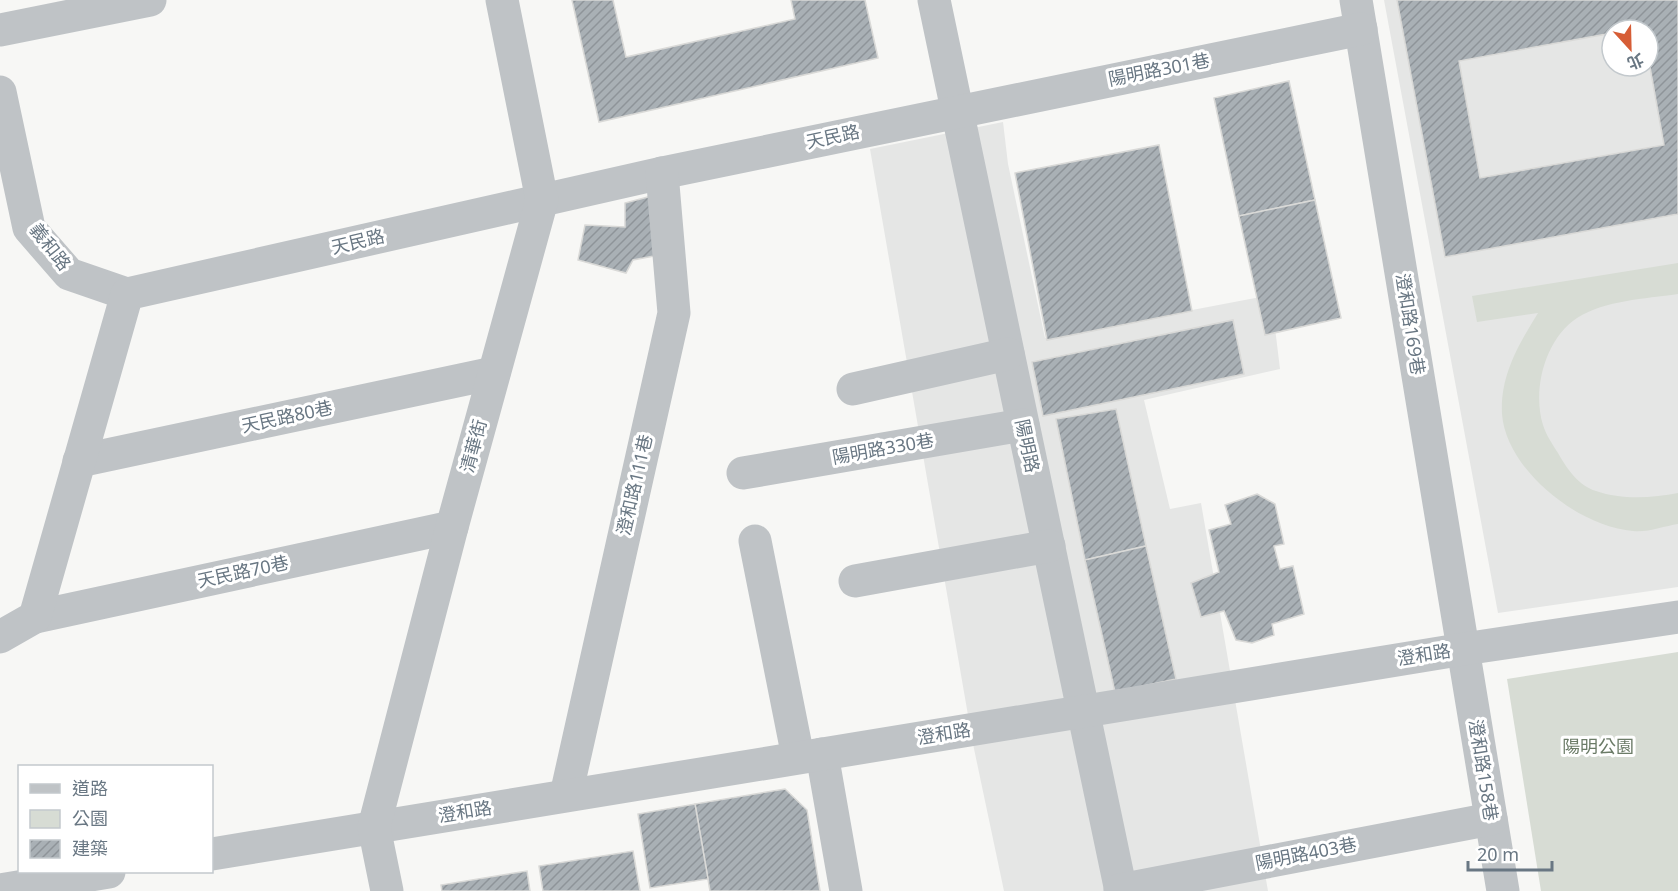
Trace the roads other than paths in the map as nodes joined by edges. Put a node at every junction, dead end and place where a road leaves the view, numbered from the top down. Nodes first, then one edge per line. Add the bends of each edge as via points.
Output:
1 (150, 0) edge
2 (502, 0) edge
3 (934, 0) edge
4 (1359, 14) edge
5 (0, 30) edge
6 (0, 92) edge
7 (957, 111) junction
8 (662, 173) junction
9 (542, 200) junction
10 (127, 294) junction
11 (1008, 354) junction
12 (494, 373) junction
13 (853, 389) dead end
14 (1023, 425) junction
15 (79, 461) junction
16 (743, 472) dead end
17 (452, 527) junction
18 (756, 541) dead end
19 (1048, 546) junction
20 (855, 580) dead end
21 (35, 617) junction
22 (1678, 617) edge
23 (0, 636) edge
24 (1464, 649) junction
25 (1083, 711) junction
26 (810, 756) junction
27 (566, 795) junction
28 (1491, 819) junction
29 (374, 827) junction
30 (213, 854) edge
31 (103, 873) edge
32 (117, 873) edge
33 (0, 890) edge
34 (1120, 890) edge
35 (121, 891) edge
36 (387, 891) edge
37 (846, 891) edge
38 (1503, 891) edge

1 - 5 street
2 - 9 street, 清華街
3 - 7 street, 陽明路
4 - 7 street, 陽明路301巷
4 - 24 street, 澄和路169巷
6 - 10 street, 義和路 via 30,228 69,274
7 - 8 street, 天民路
7 - 11 street, 陽明路
8 - 9 street, 天民路
8 - 27 street, 澄和路111巷 via 674,313
9 - 10 street, 天民路
9 - 12 street, 清華街
10 - 15 street
11 - 13 street
11 - 14 street, 陽明路
12 - 15 street, 天民路80巷
12 - 17 street, 清華街
14 - 16 street, 陽明路330巷
14 - 19 street, 陽明路
15 - 21 street
17 - 21 street, 天民路70巷
17 - 29 street, 清華街
18 - 26 street
19 - 20 street
19 - 25 street, 陽明路
21 - 23 street
22 - 24 street, 澄和路
24 - 25 street, 澄和路
24 - 28 street, 澄和路158巷
25 - 26 street, 澄和路
25 - 34 street, 陽明路
26 - 27 street, 澄和路
26 - 37 street
27 - 29 street, 澄和路
28 - 34 street, 陽明路403巷
28 - 38 street, 澄和路158巷
29 - 30 street, 澄和路
29 - 36 street, 清華街
31 - 33 street
32 - 35 street

